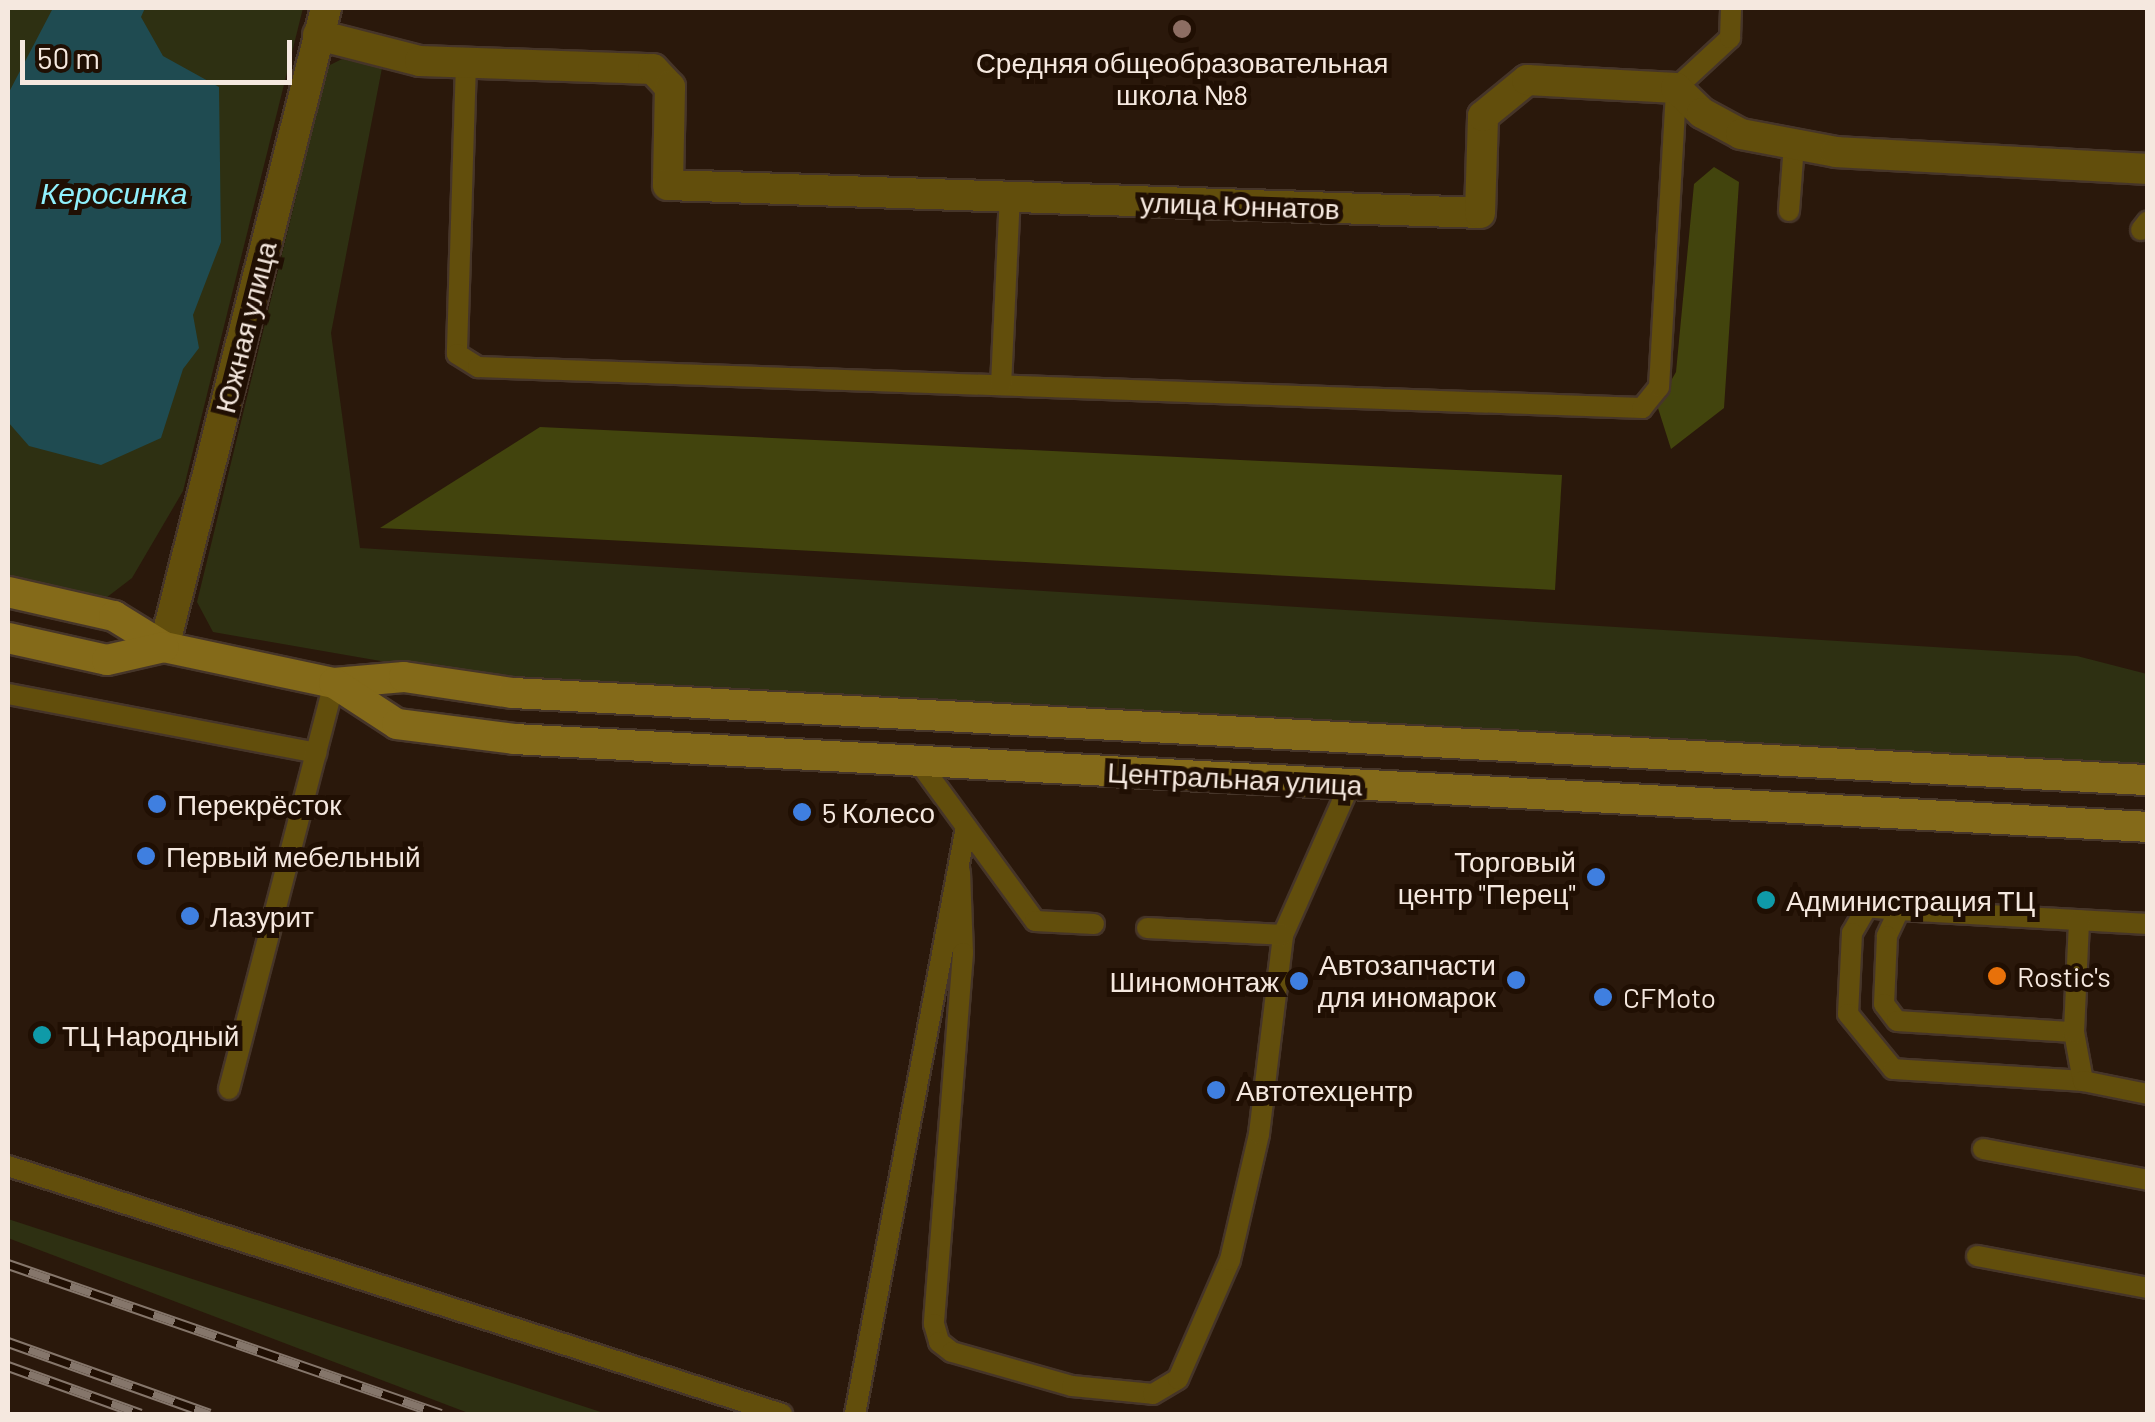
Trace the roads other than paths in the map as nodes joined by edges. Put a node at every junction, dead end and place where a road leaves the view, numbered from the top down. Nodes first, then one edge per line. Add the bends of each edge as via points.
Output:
1 (1731, 8) edge
2 (322, 21) edge
3 (466, 62) junction
4 (1676, 88) junction
5 (1794, 144) junction
6 (2148, 169) edge
7 (1010, 196) junction
8 (1790, 211) dead end
9 (1002, 385) junction
10 (8, 592) edge
11 (8, 638) edge
12 (164, 646) junction
13 (334, 684) junction
14 (8, 694) edge
15 (1354, 738) junction
16 (316, 753) junction
17 (918, 761) junction
18 (2148, 780) edge
19 (1350, 784) junction
20 (2148, 827) edge
21 (966, 828) junction
22 (960, 872) junction
23 (1899, 910) junction
24 (2079, 920) junction
25 (1094, 924) dead end
26 (2148, 924) edge
27 (1147, 928) dead end
28 (1283, 935) junction
29 (2074, 1032) junction
30 (2083, 1081) junction
31 (230, 1089) dead end
32 (2148, 1094) edge
33 (1983, 1149) dead end
34 (8, 1166) edge
35 (2148, 1180) edge
36 (1976, 1256) dead end
37 (2148, 1288) edge
38 (782, 1414) edge
39 (856, 1414) edge

1 - 4 lane via 1730,38
2 - 3 street, улица Юннатов via 420,61
2 - 12 street, Южная улица
3 - 7 street, улица Юннатов via 653,69 670,87 668,184
3 - 9 lane via 457,354 478,367
4 - 5 street via 1702,113 1741,134
4 - 7 street, улица Юннатов via 1527,80 1483,116 1480,213
4 - 9 lane via 1659,388 1642,408
5 - 6 street via 1836,152
5 - 8 lane
7 - 9 lane
10 - 12 main road, Центральная улица via 114,616
11 - 12 main road, Центральная улица via 107,660
12 - 13 main road, Центральная улица
13 - 15 main road, Центральная улица via 404,677 513,693
13 - 16 lane
13 - 17 main road, Центральная улица via 397,724 514,740
14 - 16 lane
15 - 18 main road, Центральная улица
15 - 19 main road
16 - 31 lane
17 - 19 main road, Центральная улица
17 - 21 lane
19 - 20 main road, Центральная улица
19 - 28 lane
21 - 22 lane
21 - 25 lane via 1035,921
22 - 28 lane via 963,953 934,1324 939,1342 952,1352 1072,1386 1153,1394 1178,1379 1230,1260 1252,1173
22 - 39 lane
23 - 24 lane
23 - 29 lane via 1887,936 1884,1004 1897,1021
23 - 30 lane via 1868,907 1852,932 1848,1014 1893,1069
24 - 26 lane
24 - 29 lane
27 - 28 lane
29 - 30 lane
30 - 32 lane
33 - 35 lane
34 - 38 lane
36 - 37 lane

